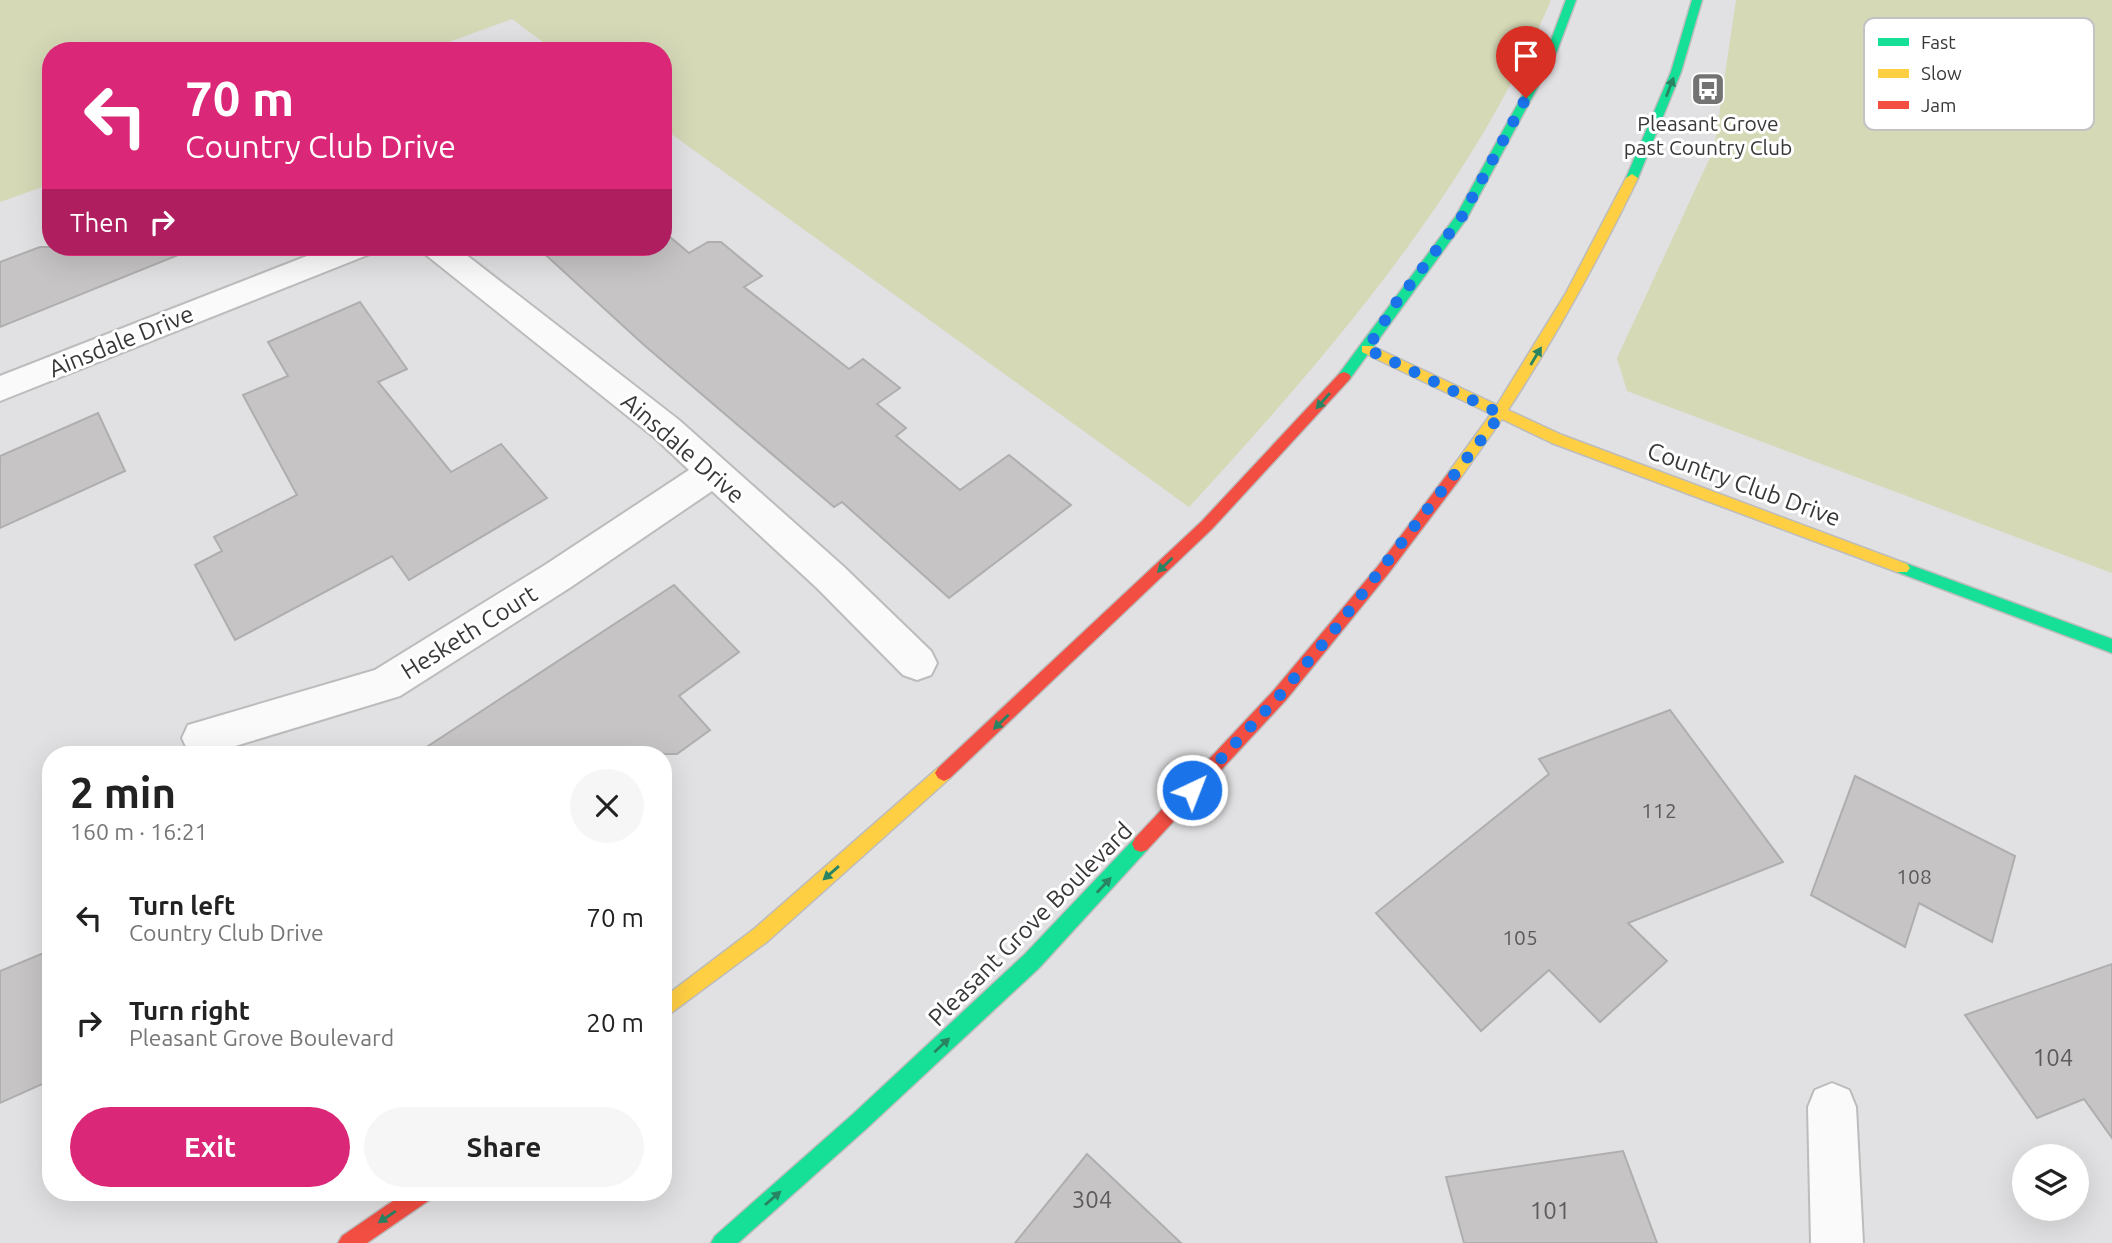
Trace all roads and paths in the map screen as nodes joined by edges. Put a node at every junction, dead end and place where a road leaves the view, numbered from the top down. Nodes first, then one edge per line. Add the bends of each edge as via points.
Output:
1 (1571, 0) edge
2 (1697, 0) edge
3 (336, 256) edge
4 (447, 256) edge
5 (1367, 349) junction
6 (0, 389) edge
7 (1501, 414) junction
8 (712, 473) junction
9 (2112, 646) edge
10 (916, 663) dead end
11 (202, 738) dead end
12 (672, 1003) edge
13 (1832, 1107) dead end
14 (411, 1201) edge
15 (349, 1243) edge
16 (722, 1243) edge
17 (1837, 1243) edge

1 - 5 main road via 1552,51 1461,218
7 -> 2 main road, Pleasant Grove Boulevard via 1594,257 1646,150
3 - 6 street, Ainsdale Drive
4 - 8 street, Ainsdale Drive via 667,429
5 - 7 main road, Country Club Drive
5 -> 12 main road via 1207,525 971,750 761,935
7 - 9 main road, Country Club Drive via 1570,444
16 -> 7 main road, Pleasant Grove Boulevard via 1041,952 1280,695 1383,570
8 - 10 street, Ainsdale Drive via 830,577
8 - 11 street, Hesketh Court via 386,684
13 - 17 street
14 -> 15 main road

